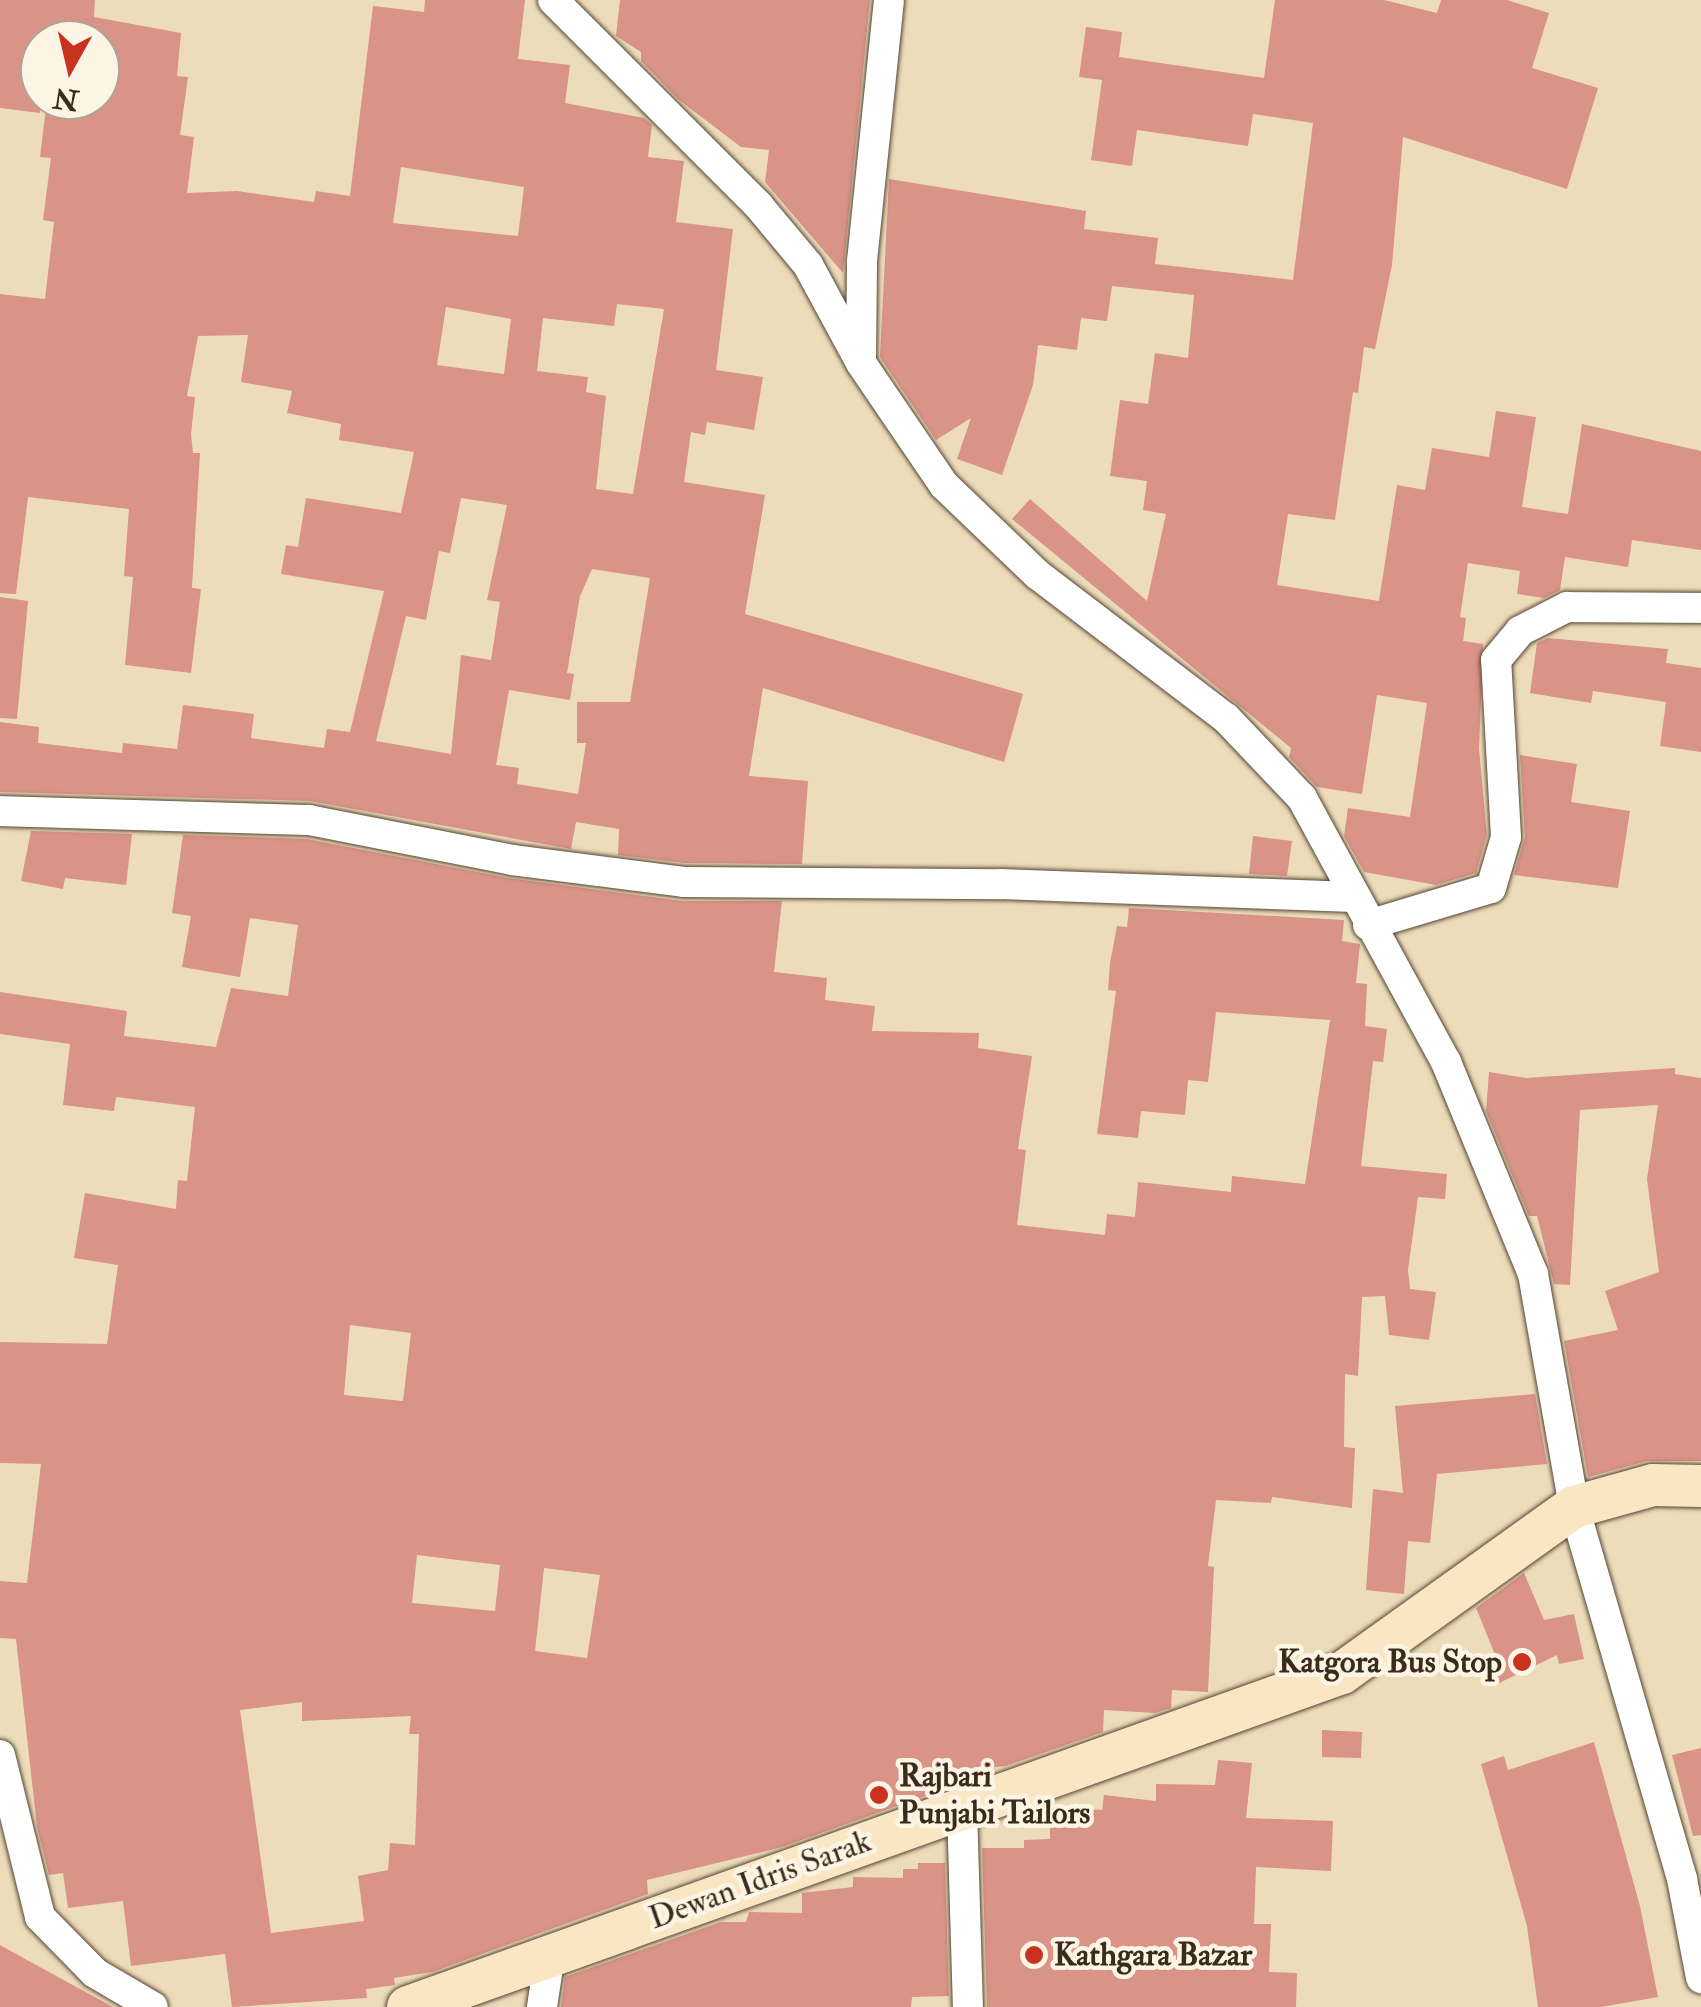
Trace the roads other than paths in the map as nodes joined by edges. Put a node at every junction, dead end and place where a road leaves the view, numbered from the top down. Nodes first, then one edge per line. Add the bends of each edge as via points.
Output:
1 (553, 0) edge
2 (889, 0) edge
3 (861, 364) junction
4 (1701, 608) edge
5 (0, 812) edge
6 (1352, 898) junction
7 (1368, 926) junction
8 (1701, 1486) edge
9 (1574, 1508) junction
10 (0, 1756) edge
11 (962, 1808) junction
12 (550, 1954) junction
13 (1701, 1978) edge
14 (153, 2007) edge
15 (408, 2007) edge
16 (542, 2007) edge
17 (968, 2007) edge

1 - 3 street via 758,205 808,265
2 - 3 street via 862,261
3 - 6 street via 944,485 1038,575 1226,718 1302,798
4 - 7 street via 1567,607 1520,630 1496,660 1506,837 1491,888
5 - 6 street via 309,820 512,860 684,882 1000,884
6 - 7 street
7 - 9 street via 1446,1062 1533,1274
8 - 9 main road, Dewan Idris Sarak via 1653,1485
9 - 11 main road, Dewan Idris Sarak via 1342,1673
9 - 13 street via 1682,1879
10 - 14 street via 40,1916 95,1973
11 - 12 main road, Dewan Idris Sarak
11 - 17 street
12 - 15 main road, Dewan Idris Sarak
12 - 16 street

